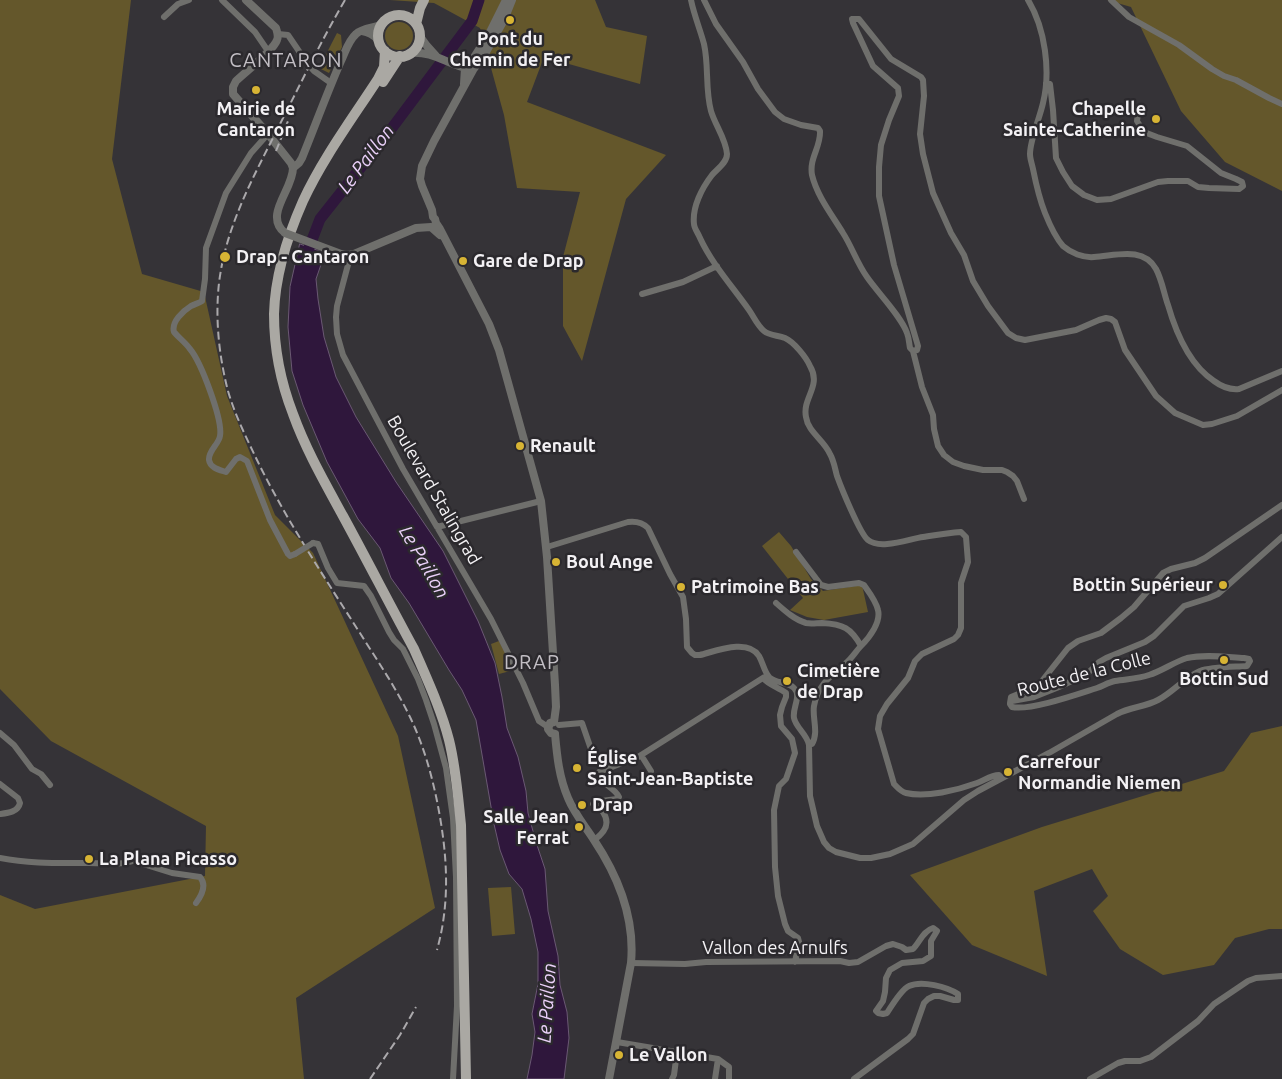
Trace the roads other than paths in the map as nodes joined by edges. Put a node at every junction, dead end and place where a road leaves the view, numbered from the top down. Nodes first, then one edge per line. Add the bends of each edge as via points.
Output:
1 (189, 0) edge
2 (222, 0) edge
3 (246, 0) edge
4 (419, 0) edge
5 (424, 0) edge
6 (506, 0) edge
7 (512, 0) edge
8 (691, 0) edge
9 (704, 0) edge
10 (1028, 0) edge
11 (1111, 0) edge
12 (405, 16) junction
13 (164, 17) dead end
14 (416, 24) junction
15 (381, 25) junction
16 (360, 31) junction
17 (278, 34) junction
18 (421, 37) junction
19 (378, 40) junction
20 (481, 47) junction
21 (268, 51) junction
22 (385, 51) junction
23 (409, 54) junction
24 (436, 56) junction
25 (454, 65) junction
26 (469, 69) junction
27 (332, 83) junction
28 (1046, 83) junction
29 (1282, 104) edge
30 (1138, 113) dead end
31 (268, 134) junction
32 (293, 168) junction
33 (430, 222) junction
34 (345, 255) junction
35 (717, 266) junction
36 (642, 294) dead end
37 (277, 325) junction
38 (913, 351) junction
39 (1282, 371) edge
40 (1282, 390) edge
41 (1024, 499) dead end
42 (540, 501) junction
43 (1282, 504) edge
44 (438, 527) junction
45 (1282, 537) edge
46 (546, 547) junction
47 (796, 552) dead end
48 (776, 603) dead end
49 (861, 646) junction
50 (765, 676) junction
51 (1010, 703) junction
52 (554, 725) junction
53 (0, 733) edge
54 (809, 745) junction
55 (592, 752) dead end
56 (642, 754) junction
57 (651, 771) dead end
58 (1002, 778) junction
59 (0, 784) edge
60 (50, 784) dead end
61 (0, 814) edge
62 (594, 840) junction
63 (0, 858) edge
64 (196, 903) dead end
65 (795, 962) junction
66 (632, 963) junction
67 (1282, 976) edge
68 (617, 1042) junction
69 (677, 1052) junction
70 (718, 1059) junction
71 (453, 1079) edge
72 (467, 1079) edge
73 (609, 1079) edge
74 (672, 1079) edge
75 (714, 1079) edge
76 (729, 1079) edge
77 (854, 1079) edge
78 (1090, 1079) edge

1 - 13 street via 178,4
2 - 21 street via 255,32
3 - 17 street via 276,28
4 - 12 main road
5 - 14 main road
6 - 20 street
7 - 26 street via 486,52
8 - 35 street via 704,43 711,111 727,155 702,190 694,212 694,226
9 - 38 street via 716,24 775,112 784,119 820,131 811,163 815,185 866,277 903,324
10 - 28 street via 1043,42
11 - 29 street via 1129,17 1179,45 1212,69
12 - 14 main road
12 - 15 main road via 391,16
14 - 18 main road
15 - 16 street
15 - 19 main road
16 - 19 street via 368,32
16 - 27 street via 351,40
17 - 21 street via 277,41
17 - 27 street via 288,35 314,71
18 - 23 main road
18 - 24 street
19 - 22 main road
20 - 25 street via 469,59
20 - 26 street
21 - 31 street via 236,80 233,94
22 - 23 main road
22 - 37 main road via 384,67 378,79 326,156 303,200 278,282
23 - 24 street
23 - 37 main road via 396,62 331,158 307,202 286,264
24 - 25 street
25 - 26 street
26 - 33 street via 463,88 422,166 420,179
27 - 32 street via 299,163
28 - 30 street via 1050,84 1056,158 1072,186 1084,195 1097,200 1111,199 1168,181 1240,190 1242,182 1221,173 1186,146 1144,132 1137,121
28 - 39 street via 1030,153 1044,212 1063,246 1076,254 1093,257 1123,254 1148,259 1156,269 1177,333 1192,359 1207,377 1222,387 1238,389
31 - 32 street
31 - 71 street, bridge via 251,153 226,194 206,248 202,301 182,314 173,329 191,349 209,386 220,435 209,455 212,466 226,472 236,459 240,457 247,461 270,520 288,554 290,556 313,543 318,544 337,583 361,584 366,588 418,679 442,753 453,818 458,1006
32 - 34 street, bridge via 276,216 278,227 285,233
33 - 34 street
33 - 42 street via 440,229 489,324 509,383
34 - 44 street, Boulevard Stalingrad via 349,261 336,317 343,355 403,469
35 - 36 street via 683,282
35 - 58 street via 758,325 766,333 788,340 810,364 814,385 806,407 807,422 830,453 857,523 868,540 889,544 961,532 966,537 968,562 961,583 961,628 958,635 915,661 908,678 880,716 878,729 894,784 900,791 926,794 947,792 994,775
37 - 72 main road via 290,392 308,440 432,678 453,741 465,825
38 - 40 street via 918,346 894,265 879,196 881,145 899,92 873,66 853,24 852,19 855,18 891,58 923,80 920,134 933,193 964,255 973,281 1008,333 1025,340 1111,319 1125,350 1156,396 1175,413 1202,426 1237,416
38 - 41 street via 933,415 938,446 944,456 964,466 1002,470 1017,481
42 - 44 street
42 - 46 street
43 - 51 street via 1205,558 1163,573 1121,618 1100,633 1074,643 1038,686 1011,697
44 - 52 street, Boulevard Stalingrad via 491,619 539,721
45 - 51 street, Route de la Colle via 1218,594 1184,606 1145,642 1106,658 1088,674 1059,688
46 - 50 street via 628,522 644,524 683,597 688,650 700,655 736,646 747,648 758,655
46 - 52 street via 556,707
47 - 49 street via 820,585 864,585 879,611 876,625
48 - 49 street via 807,624 839,625 851,631
49 - 54 street via 828,678 817,694 813,716 815,738
50 - 54 street via 795,690 794,719
50 - 56 street
50 - 65 street via 767,683 786,693 780,715 781,726 792,739 795,753 786,779 779,786 774,815 778,896 788,931 798,938
51 - 58 street, Route de la Colle via 1012,707 1019,708 1054,701 1113,681 1144,677 1190,658 1205,656 1250,661 1246,666 1200,671 1158,700 1126,709
52 - 55 street via 582,723
52 - 62 street via 550,732 555,734 563,786
53 - 60 street
54 - 58 street via 810,796 820,835 829,848 860,858 890,854 913,844 964,800
56 - 57 street
56 - 62 street via 599,772 598,777 619,797 594,802 595,807 604,813 606,828
59 - 61 street via 18,798 20,806
62 - 66 street via 610,867 626,907 633,948
63 - 64 street via 118,864 135,860 172,873 200,877 204,883
65 - 66 street, Vallon des Arnulfs
65 - 77 street, Vallon des Arnulfs via 858,962 893,944 906,950 913,949 930,929 937,931 931,941 931,956 923,961 902,963 890,970 876,1011 887,1013 905,989 917,984 932,984 951,990 958,994 958,1000 940,996 928,999 913,1034
66 - 68 street
67 - 78 street via 1248,981 1214,1004 1198,1021 1151,1057 1118,1063
68 - 69 street
68 - 73 street
69 - 70 street
69 - 74 street
70 - 75 street
70 - 76 street via 729,1067

